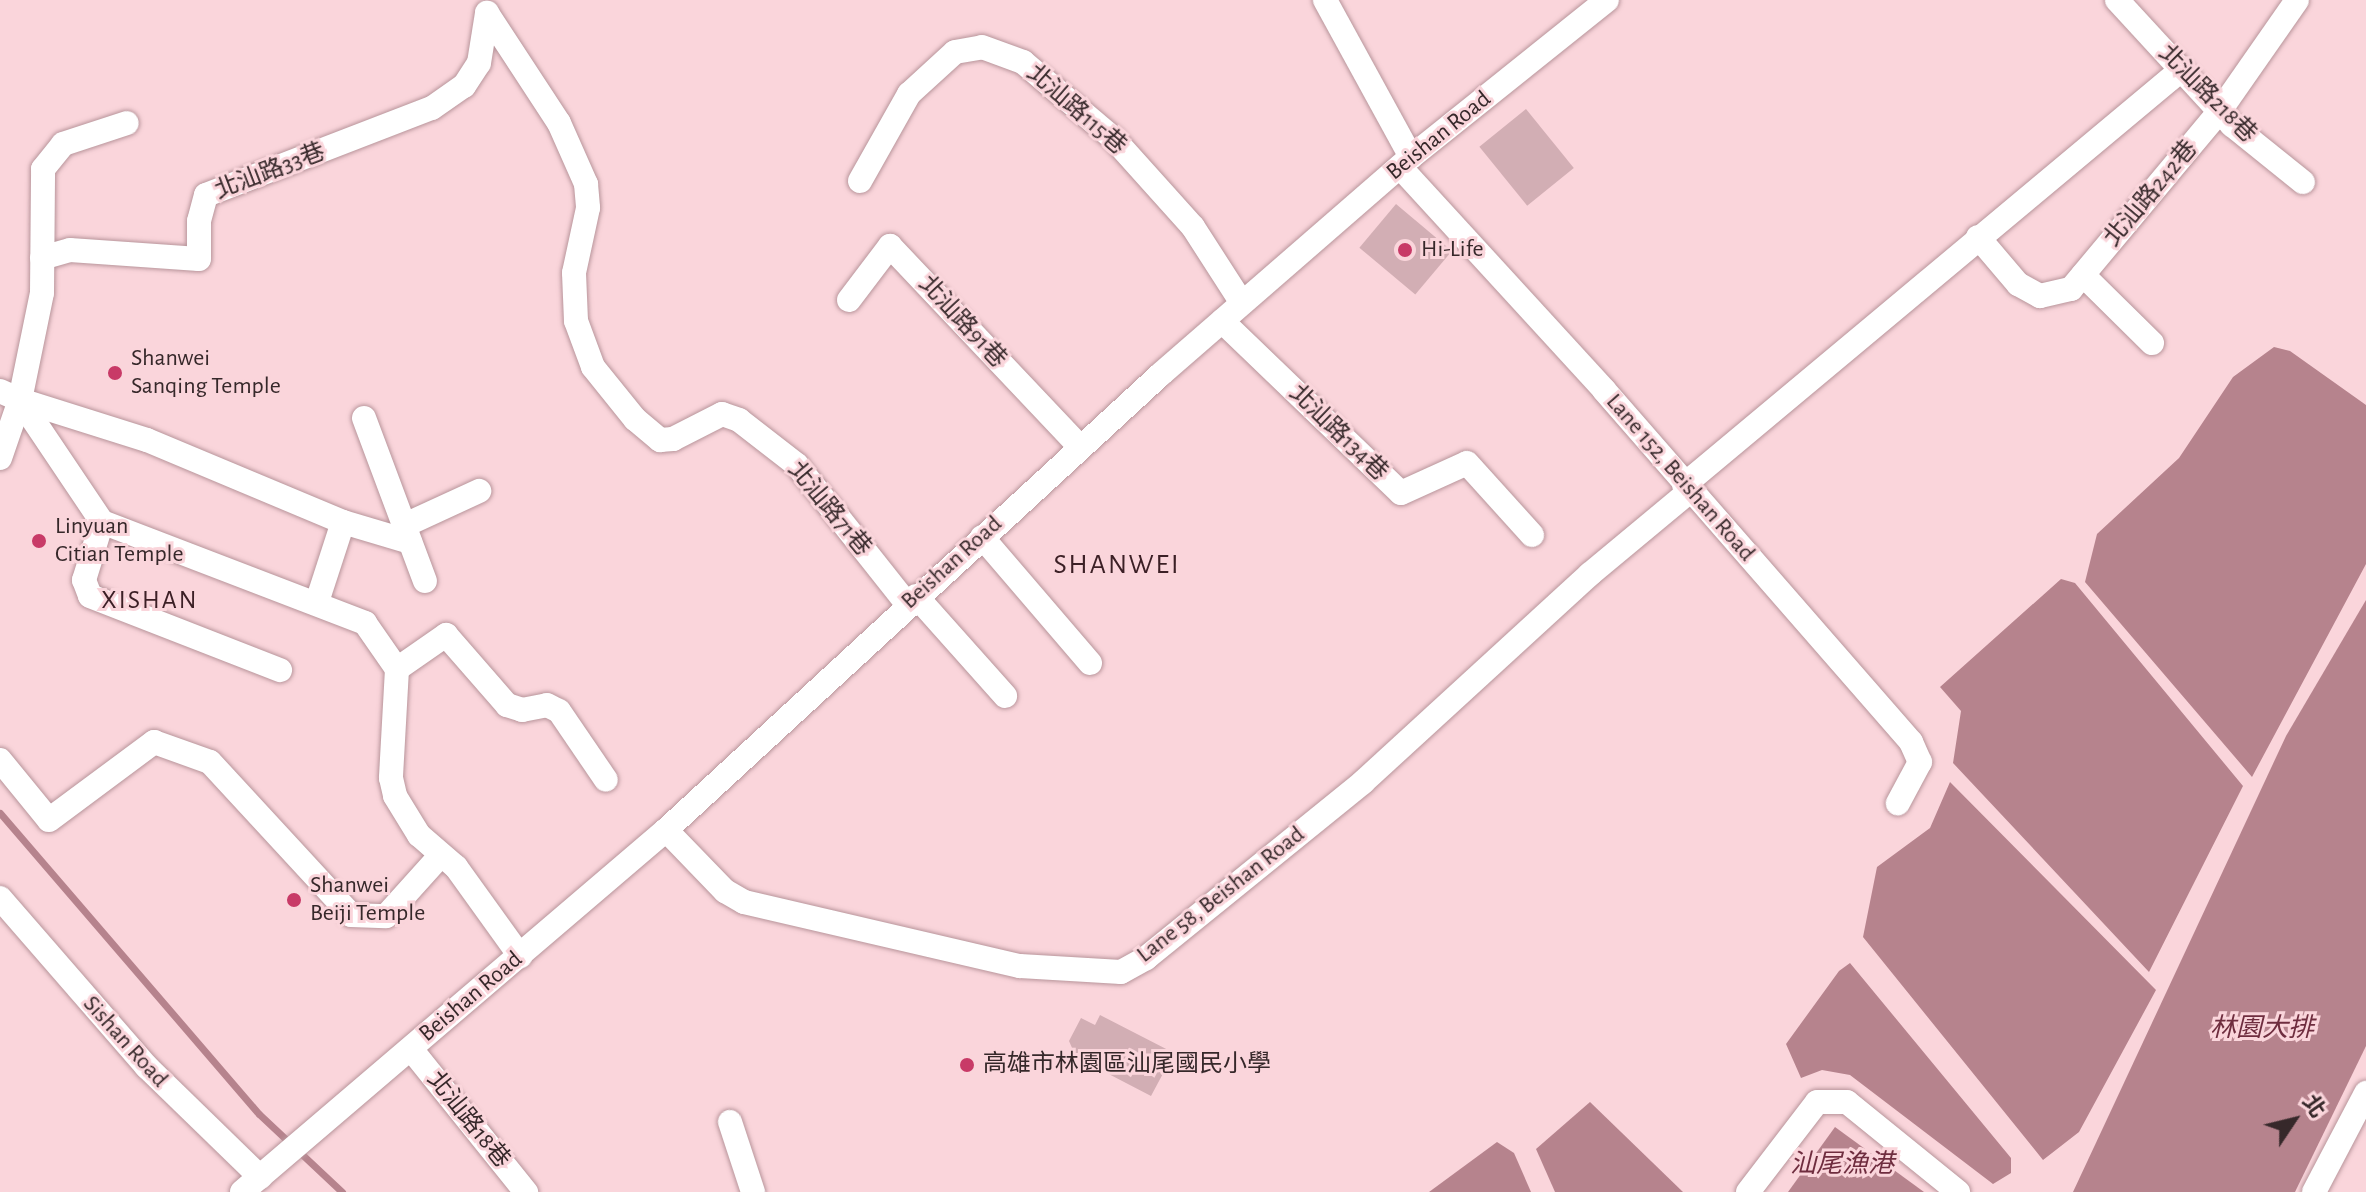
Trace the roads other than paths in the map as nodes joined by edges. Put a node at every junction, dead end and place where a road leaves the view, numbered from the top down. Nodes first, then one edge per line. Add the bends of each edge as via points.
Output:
1 (1325, 0) edge
2 (1607, 0) edge
3 (2117, 0) edge
4 (2297, 0) edge
5 (487, 13) joint
6 (2181, 70) junction
7 (2219, 112) junction
8 (127, 123) dead end
9 (1405, 162) junction
10 (860, 181) dead end
11 (2303, 182) dead end
12 (1978, 237) junction
13 (42, 258) junction
14 (2083, 275) junction
15 (849, 300) dead end
16 (1242, 303) junction
17 (1222, 321) junction
18 (2152, 343) dead end
19 (10, 395) edge
20 (364, 418) dead end
21 (1080, 447) junction
22 (0, 458) edge
23 (1687, 488) junction
24 (479, 491) dead end
25 (102, 522) junction
26 (343, 522) junction
27 (407, 534) junction
28 (1532, 535) dead end
29 (982, 537) junction
30 (425, 581) dead end
31 (912, 600) junction
32 (317, 602) junction
33 (1090, 663) dead end
34 (397, 669) junction
35 (280, 670) dead end
36 (1005, 696) dead end
37 (0, 760) edge
38 (606, 780) dead end
39 (1898, 803) dead end
40 (666, 830) junction
41 (441, 855) junction
42 (0, 898) edge
43 (520, 956) junction
44 (411, 1049) junction
45 (2366, 1093) edge
46 (730, 1122) dead end
47 (259, 1178) edge
48 (526, 1192) edge
49 (753, 1192) edge
50 (1748, 1192) edge
51 (1958, 1192) edge
52 (2314, 1192) edge

1 - 9 street, Lane 152, Beishan Road
2 - 9 street, Beishan Road
3 - 6 street, 北汕路218巷
4 - 7 street, 北汕路242巷
5 - 13 street, 北汕路33巷 via 479,63 464,86 432,108 206,195 199,221 199,259 70,250
5 - 31 street, 北汕路71巷 via 559,123 586,184 588,208 574,273 576,321 593,367 635,419 660,440 673,439 722,414 739,420 797,465
6 - 7 street, 北汕路218巷
6 - 12 street, Lane 58, Beishan Road
7 - 11 street, 北汕路218巷
7 - 14 street, 北汕路242巷
8 - 13 street via 54,151 43,169
9 - 16 street, Beishan Road
9 - 23 street, Lane 152, Beishan Road
10 - 16 street, 北汕路115巷 via 909,94 955,52 982,47 1023,62 1114,139 1193,227
12 - 14 street, 北汕路242巷 via 2018,284 2040,296 2071,289
12 - 23 street, Lane 58, Beishan Road
13 - 19 street via 42,293
14 - 18 street
15 - 21 street, 北汕路91巷 via 890,246
16 - 17 street, Beishan Road
17 - 21 street, Beishan Road
17 - 28 street, 北汕路134巷 via 1401,493 1467,463
19 - 22 street
19 - 25 street
19 - 26 street via 147,440
20 - 27 street
21 - 29 street, Beishan Road
23 - 39 street, Lane 152, Beishan Road via 1917,752 1920,762
23 - 40 street, Lane 58, Beishan Road via 1363,782 1146,958 1121,972 1020,966 744,902 725,891
24 - 27 street
25 - 32 street
25 - 35 street via 84,580 90,596
26 - 27 street
26 - 32 street
27 - 30 street
29 - 31 street, Beishan Road
29 - 33 street
31 - 36 street
31 - 40 street, Beishan Road
32 - 34 street via 365,623
34 - 38 street via 446,635 507,705 522,710 547,705 559,711
34 - 41 street via 391,778 395,796 419,835
37 - 41 street via 49,820 144,747 166,743 224,772 351,915 386,916
40 - 43 street, Beishan Road
41 - 43 street via 456,867
42 - 47 street, Sishan Road via 147,1067
43 - 44 street, Beishan Road
44 - 47 street, Beishan Road
44 - 48 street, 北汕路18巷
45 - 52 street
46 - 49 street
50 - 51 street via 1817,1102 1847,1102

